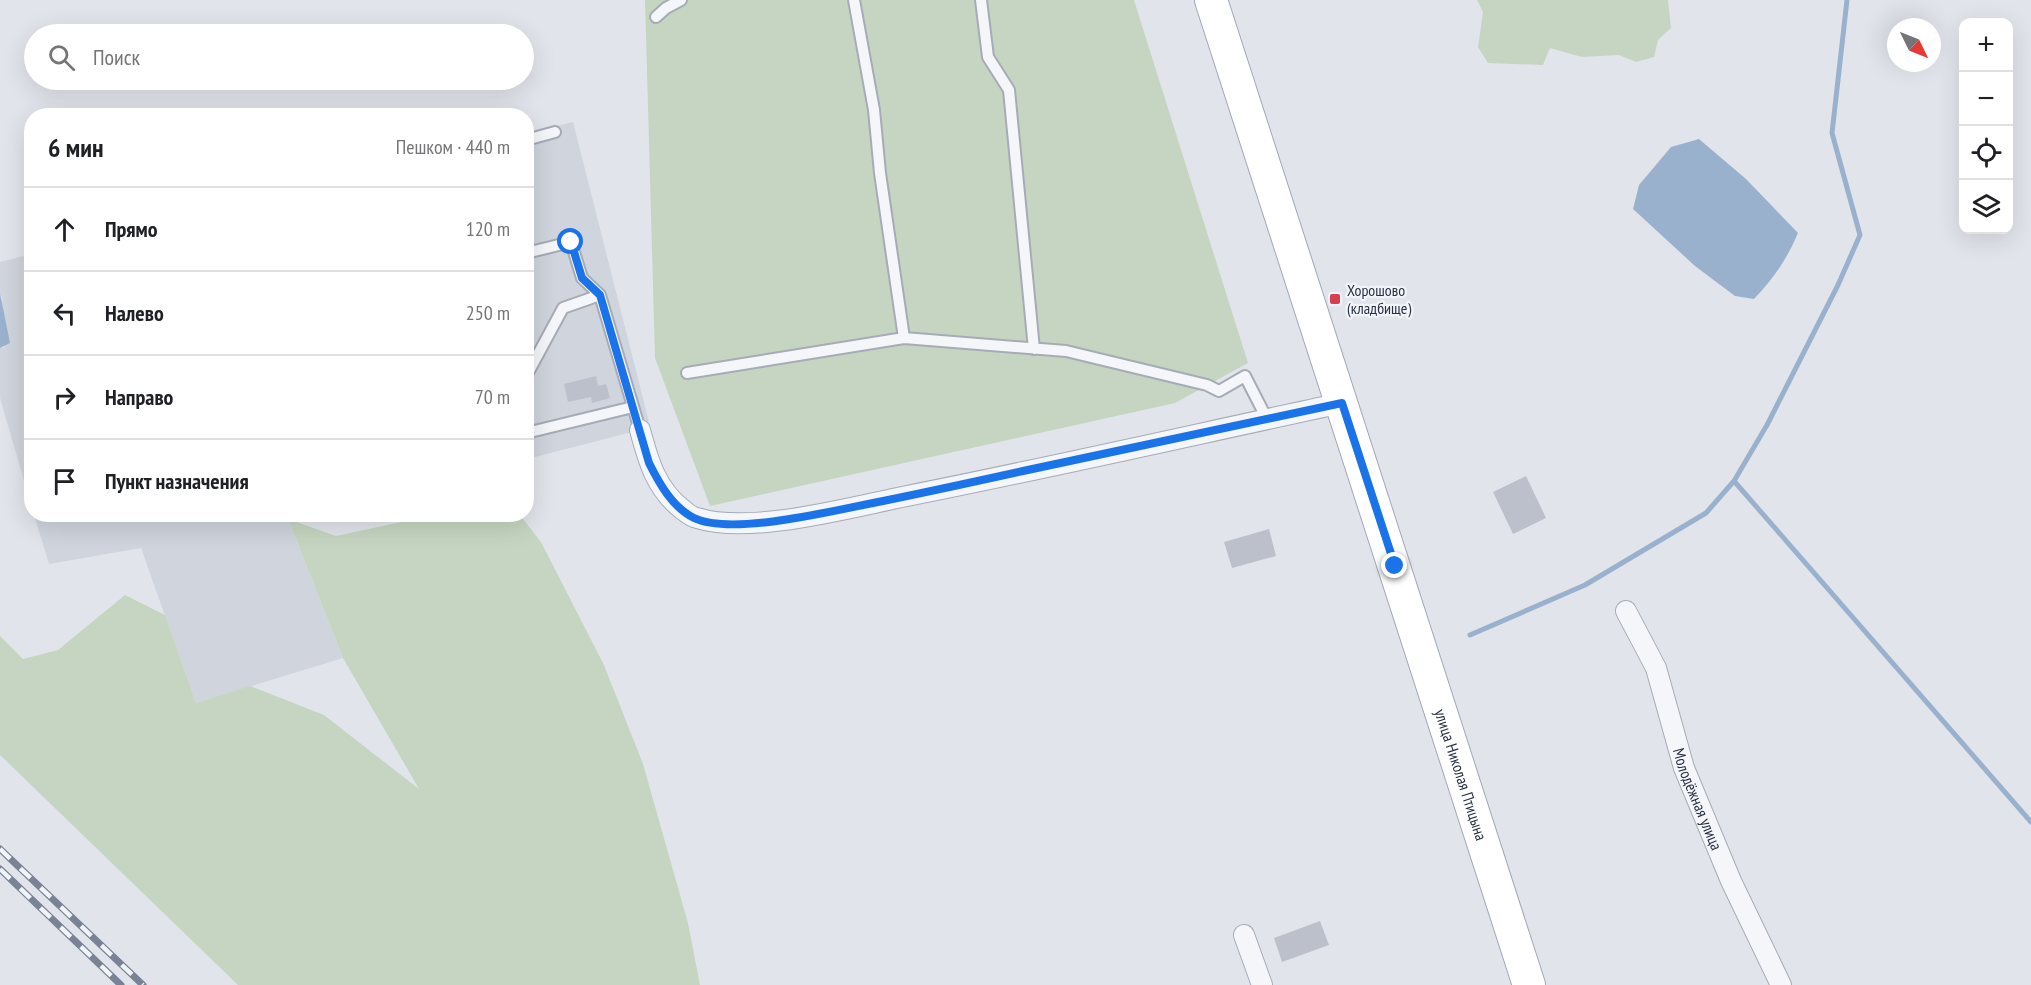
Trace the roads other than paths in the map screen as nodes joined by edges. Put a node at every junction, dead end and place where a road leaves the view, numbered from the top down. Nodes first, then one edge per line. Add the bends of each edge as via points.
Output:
1 (681, 0) edge
2 (854, 0) edge
3 (981, 0) edge
4 (1211, 0) edge
5 (656, 17) dead end
6 (555, 132) dead end
7 (534, 138) edge
8 (534, 251) edge
9 (600, 295) junction
10 (904, 338) junction
11 (1034, 349) junction
12 (534, 362) edge
13 (687, 373) dead end
14 (1342, 403) junction
15 (633, 407) junction
16 (1267, 419) junction
17 (640, 430) joint
18 (534, 431) edge
19 (1626, 611) dead end
20 (1245, 936) dead end
21 (1262, 985) edge
22 (1529, 985) edge
23 (1781, 985) edge

1 - 5 lane
2 - 10 lane via 874,110
3 - 11 lane via 988,57 1009,90
4 - 14 main road, улица Николая Птицына
6 - 7 lane
8 - 9 lane via 571,242 582,278
9 - 12 lane via 563,308
9 - 15 lane
10 - 11 lane
10 - 13 lane
11 - 16 lane via 1066,351 1219,391 1245,376
14 - 16 street
14 - 22 main road, улица Николая Птицына
15 - 17 lane
15 - 18 lane
16 - 17 street via 792,519 728,523 694,518 676,504 660,486
19 - 23 street, Молодёжная улица via 1656,668 1684,768 1722,860
20 - 21 street

